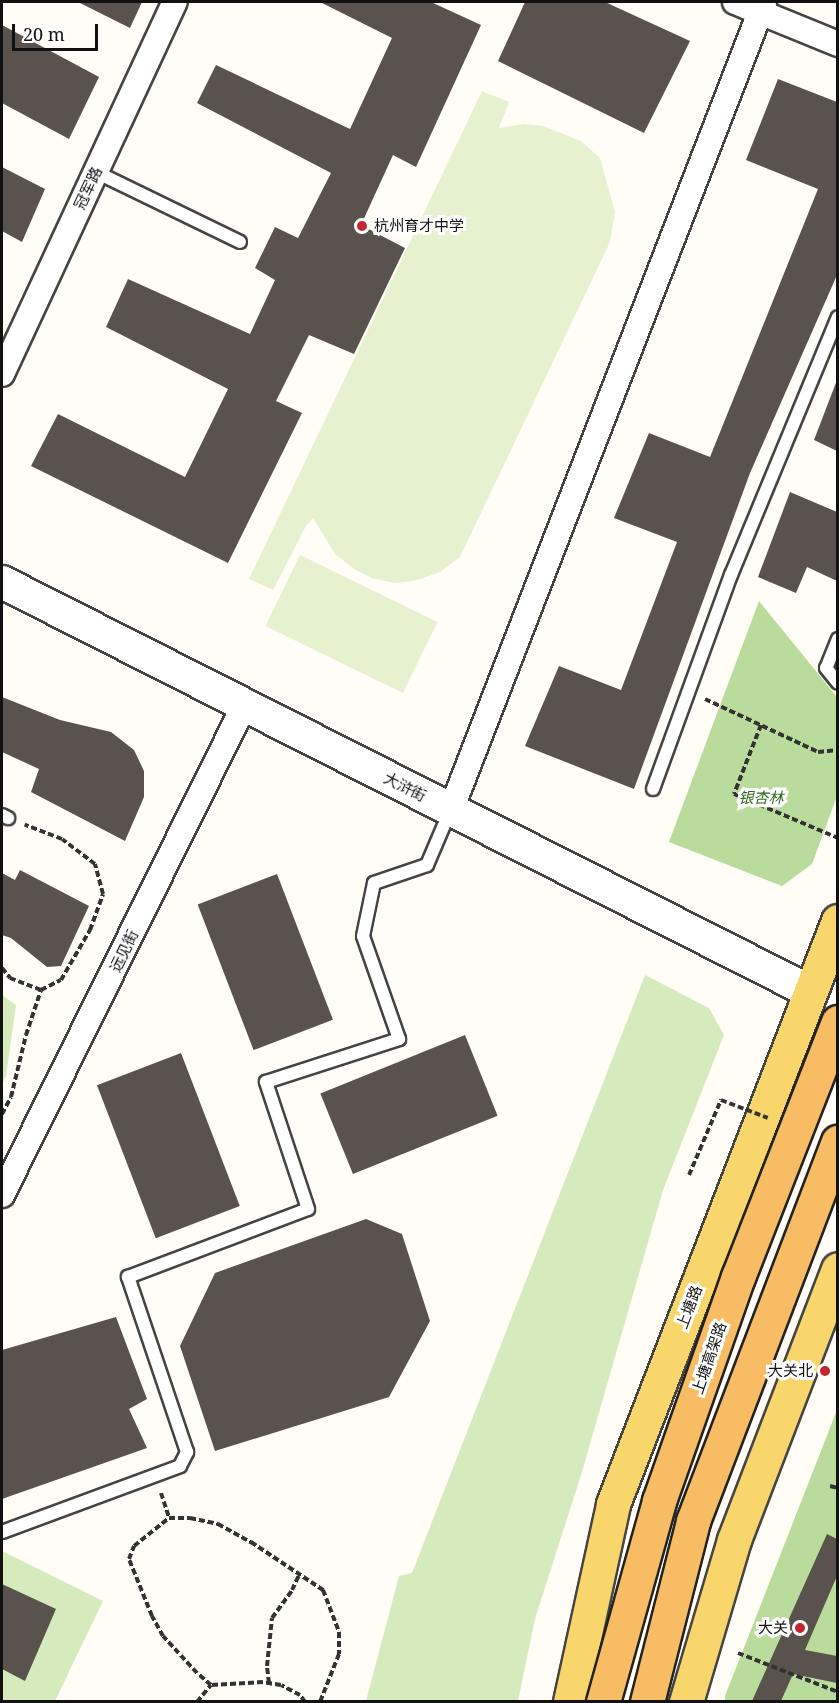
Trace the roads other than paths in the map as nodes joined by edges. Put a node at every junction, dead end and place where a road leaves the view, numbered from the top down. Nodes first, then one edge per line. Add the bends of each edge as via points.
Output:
1 (175, 2) edge
2 (735, 2) edge
3 (762, 6) edge
4 (837, 44) edge
5 (96, 172) junction
6 (240, 242) dead end
7 (837, 317) edge
8 (2, 374) edge
9 (2, 582) edge
10 (837, 639) edge
11 (837, 682) edge
12 (244, 706) junction
13 (653, 789) dead end
14 (451, 810) junction
15 (837, 921) edge
16 (809, 991) junction
17 (837, 1022) edge
18 (837, 1142) edge
19 (2, 1195) edge
20 (837, 1269) edge
21 (2, 1532) edge
22 (570, 1701) edge
23 (603, 1701) edge
24 (646, 1701) edge
25 (686, 1701) edge

1 - 5 street, 冠军路
2 - 3 street
3 - 4 street
3 - 14 street
5 - 6 lane
5 - 8 street, 冠军路
7 - 13 lane via 730,575
9 - 12 street, 大浒街
10 - 11 lane via 826,668
12 - 14 street, 大浒街
12 - 19 street, 远见街
14 - 16 street, 大浒街
14 - 21 lane via 427,865 374,883 363,936 399,1040 266,1082 308,1209 128,1277 187,1452 180,1466
15 - 16 main road, 上塘路
16 - 22 main road, 上塘路 via 613,1504
17 - 23 highway, 上塘高架路, bridge via 738,1277 658,1501
18 - 24 highway, bridge via 693,1521
20 - 25 main road via 734,1540

